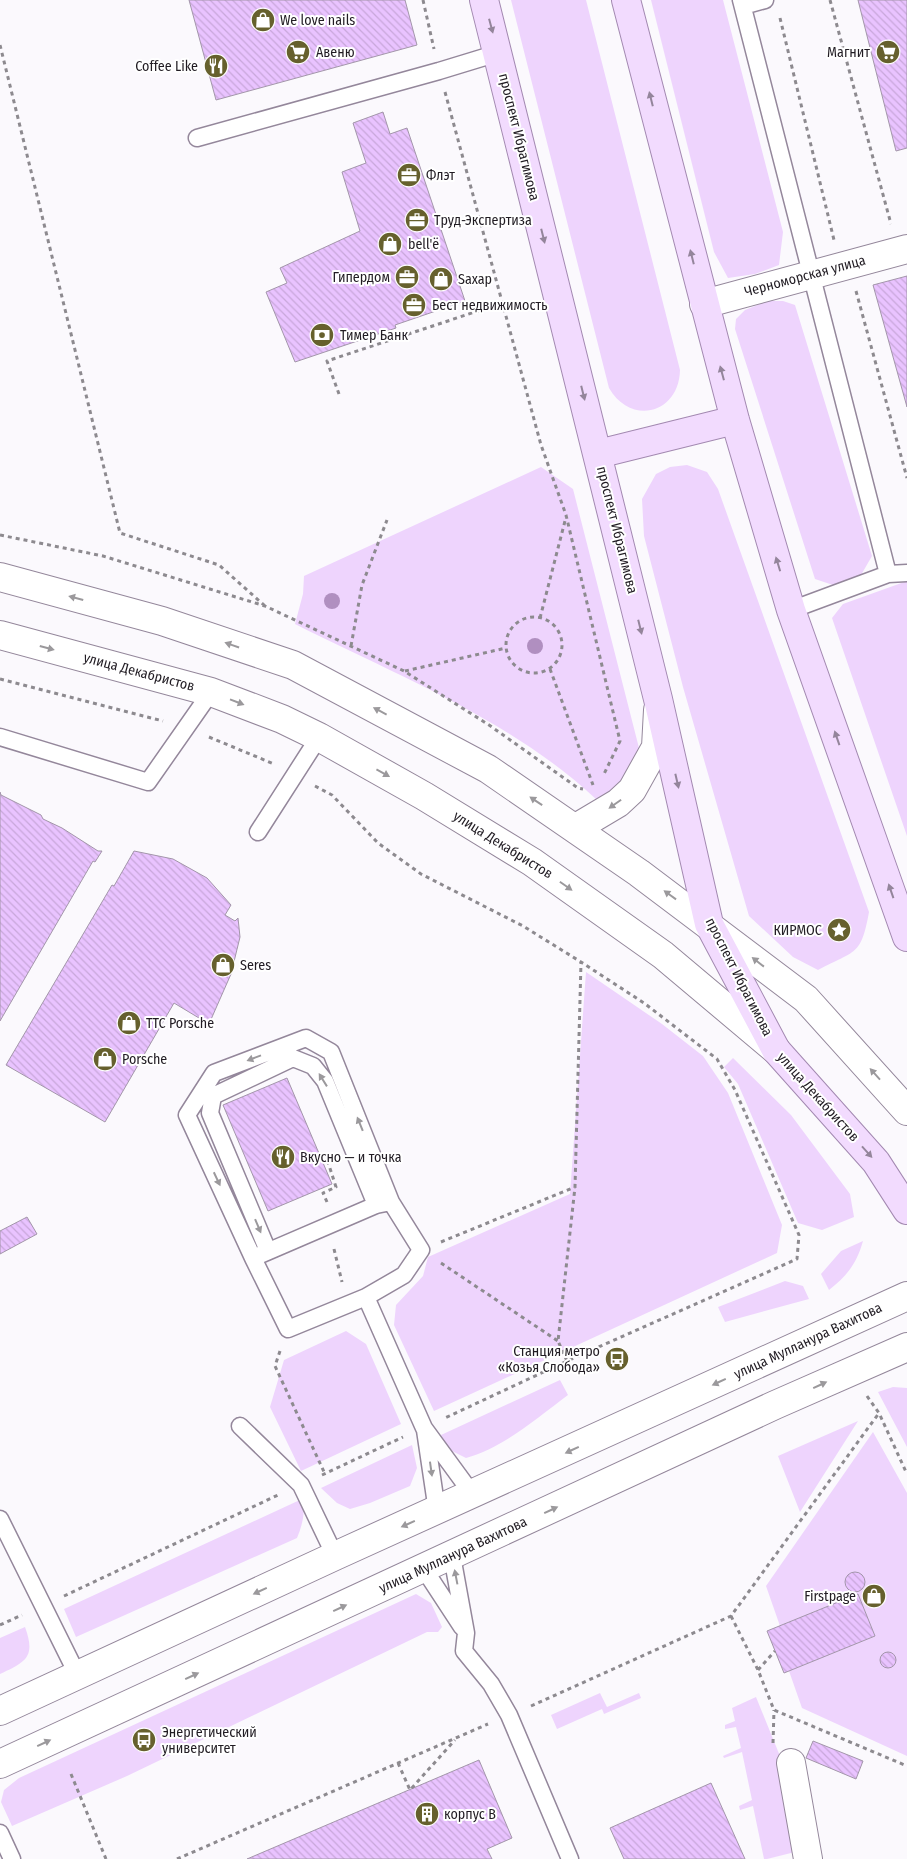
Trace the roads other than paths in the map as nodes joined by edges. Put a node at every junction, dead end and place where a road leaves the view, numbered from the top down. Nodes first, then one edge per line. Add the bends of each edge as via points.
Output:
1 (484, 0) edge
2 (626, 0) edge
3 (765, 0) edge
4 (742, 3) edge
5 (498, 53) junction
6 (197, 138) dead end
7 (902, 250) edge
8 (811, 274) junction
9 (704, 304) junction
10 (734, 420) junction
11 (598, 454) junction
12 (907, 573) edge
13 (888, 574) junction
14 (0, 577) edge
15 (792, 610) junction
16 (0, 635) edge
17 (211, 692) junction
18 (658, 699) junction
19 (319, 737) junction
20 (0, 738) edge
21 (576, 828) junction
22 (258, 832) dead end
23 (709, 924) junction
24 (907, 937) edge
25 (776, 1050) junction
26 (907, 1111) edge
27 (384, 1204) junction
28 (907, 1210) edge
29 (268, 1251) junction
30 (253, 1258) junction
31 (907, 1296) edge
32 (366, 1297) junction
33 (907, 1347) edge
34 (240, 1426) dead end
35 (424, 1428) junction
36 (473, 1495) junction
37 (437, 1511) junction
38 (0, 1520) edge
39 (335, 1556) junction
40 (452, 1556) junction
41 (424, 1569) junction
42 (466, 1633) junction
43 (78, 1676) junction
44 (0, 1711) edge
45 (791, 1763) dead end
46 (0, 1764) edge
47 (0, 1833) edge
48 (12, 1859) edge
49 (570, 1859) edge
50 (808, 1859) edge

1 -> 5 main road, проспект Ибрагимова
9 -> 2 main road
3 - 4 lane
4 - 8 lane
5 - 6 lane
5 -> 11 main road, проспект Ибрагимова
7 - 8 main road, Черноморская улица
8 - 9 main road, Черноморская улица
8 - 13 lane
10 -> 9 main road
10 - 11 main road
15 -> 10 main road
11 -> 18 main road, проспект Ибрагимова
12 - 13 lane
13 - 15 lane
21 -> 14 main road via 488,769 293,665 162,621
24 -> 15 main road
16 -> 17 main road, улица Декабристов
17 -> 19 main road, улица Декабристов
17 - 20 lane via 148,782
18 -> 21 main road via 656,747 632,790
18 -> 23 main road, проспект Ибрагимова
19 - 22 lane
19 -> 25 main road, улица Декабристов via 532,862 663,955
23 -> 21 main road
23 - 25 main road, проспект Ибрагимова
26 -> 23 main road via 806,999
25 -> 28 main road, улица Декабристов via 876,1162
27 - 29 lane
27 -> 29 lane via 325,1081 313,1066 293,1058 212,1096 210,1113
27 -> 30 lane via 331,1052 306,1038 214,1074 187,1115
27 - 32 lane via 421,1250 404,1275
29 - 30 lane
30 - 32 lane via 288,1329
31 -> 36 main road, улица Мулланура Вахитова
32 - 35 lane
40 -> 33 main road, улица Мулланура Вахитова
34 - 39 lane via 301,1485
35 - 36 lane
35 -> 37 lane
36 - 37 main road, улица Мулланура Вахитова
37 -> 39 main road, улица Мулланура Вахитова
38 - 43 lane
39 -> 43 main road, улица Мулланура Вахитова
40 - 41 main road, улица Мулланура Вахитова
42 -> 40 lane
41 - 42 lane
46 -> 41 main road, улица Мулланура Вахитова
42 - 49 lane via 464,1650 509,1715
43 - 44 main road, улица Мулланура Вахитова
45 - 50 main road
47 - 48 lane

